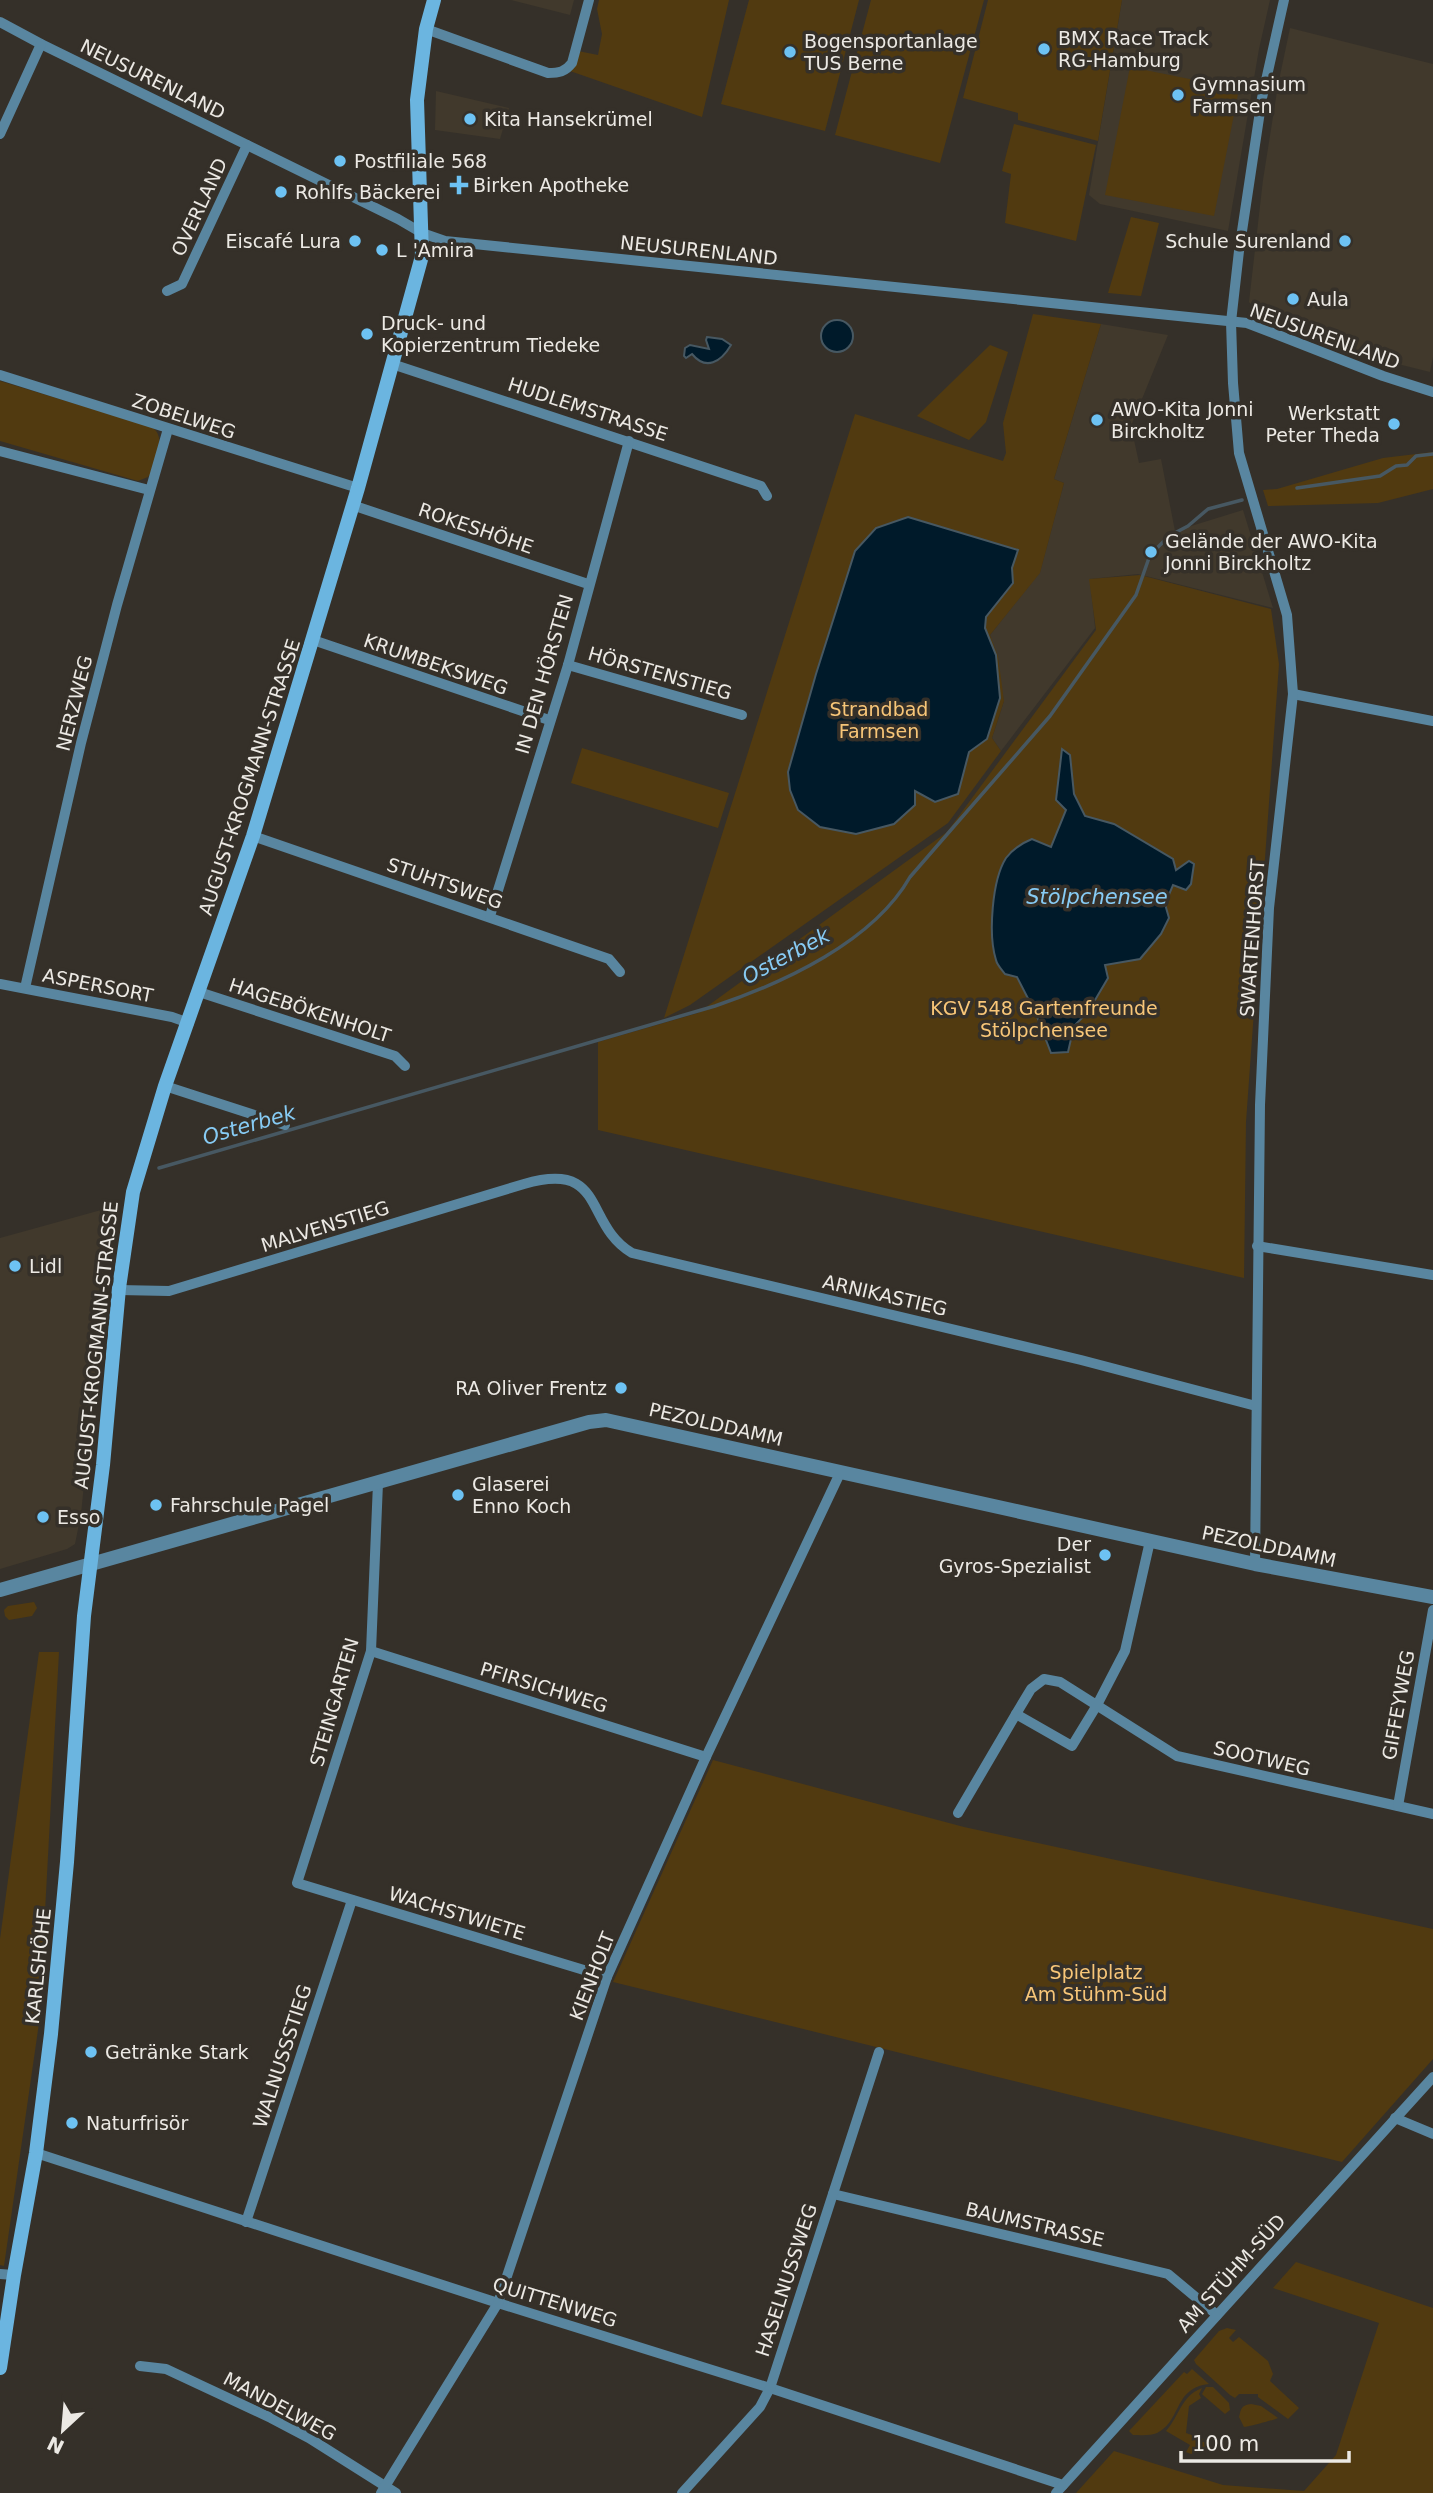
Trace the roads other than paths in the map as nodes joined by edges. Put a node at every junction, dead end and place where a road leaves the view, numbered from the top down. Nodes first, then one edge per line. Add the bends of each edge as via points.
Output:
1 (434, 0) edge
2 (589, 0) edge
3 (1284, 0) edge
4 (0, 22) edge
5 (426, 29) junction
6 (41, 44) junction
7 (0, 134) edge
8 (247, 145) junction
9 (422, 233) junction
10 (182, 284) junction
11 (167, 291) dead end
12 (185, 297) dead end
13 (1231, 322) junction
14 (392, 364) junction
15 (0, 374) edge
16 (1433, 391) edge
17 (168, 429) junction
18 (629, 441) junction
19 (0, 451) edge
20 (358, 488) junction
21 (149, 491) junction
22 (767, 496) dead end
23 (352, 505) junction
24 (588, 584) junction
25 (313, 640) junction
26 (568, 664) junction
27 (1293, 694) junction
28 (742, 715) dead end
29 (549, 720) junction
30 (1433, 721) edge
31 (253, 836) junction
32 (490, 916) junction
33 (620, 972) dead end
34 (0, 984) edge
35 (25, 988) junction
36 (200, 992) junction
37 (189, 1023) junction
38 (405, 1066) dead end
39 (165, 1086) junction
40 (285, 1125) dead end
41 (538, 1180) joint
42 (1257, 1246) junction
43 (1433, 1275) edge
44 (119, 1290) junction
45 (1256, 1406) junction
46 (841, 1471) junction
47 (378, 1483) junction
48 (1150, 1541) junction
49 (91, 1564) junction
50 (1255, 1564) junction
51 (0, 1590) edge
52 (1433, 1597) edge
53 (1433, 1609) edge
54 (371, 1651) junction
55 (1097, 1705) junction
56 (1016, 1714) junction
57 (706, 1757) junction
58 (1398, 1806) junction
59 (958, 1813) dead end
60 (1433, 1814) edge
61 (297, 1883) joint
62 (352, 1900) junction
63 (607, 1977) junction
64 (879, 2052) dead end
65 (1433, 2077) edge
66 (1395, 2118) junction
67 (1433, 2134) edge
68 (36, 2153) junction
69 (833, 2194) junction
70 (246, 2222) junction
71 (7, 2275) edge
72 (498, 2303) junction
73 (1217, 2315) junction
74 (140, 2367) dead end
75 (0, 2368) edge
76 (770, 2388) junction
77 (384, 2489) edge
78 (1060, 2489) edge
79 (396, 2493) edge
80 (682, 2493) edge

1 - 5 main road, AUGUST-KROGMANN-STRASSE
2 - 5 street via 572,63 559,73
3 - 13 street, SWARTENHORST via 1262,98
4 - 6 street, NEUSURENLAND
5 - 9 main road, AUGUST-KROGMANN-STRASSE via 417,100
6 - 7 street
6 - 8 street, NEUSURENLAND
8 - 9 street, NEUSURENLAND
8 - 10 street, OVERLAND
9 - 13 street, NEUSURENLAND via 445,241 501,248
9 - 14 main road, AUGUST-KROGMANN-STRASSE via 422,256
10 - 11 street, OVERLAND
10 - 12 street, OVERLAND
13 - 16 street, NEUSURENLAND via 1247,323
13 - 27 street, SWARTENHORST via 1239,453 1287,615
14 - 18 street, HUDLEMSTRASSE
14 - 20 main road, AUGUST-KROGMANN-STRASSE
15 - 17 street, ZOBELWEG
17 - 20 street, ZOBELWEG
17 - 21 street, NERZWEG
18 - 22 street, HUDLEMSTRASSE via 761,486
18 - 24 street, IN DEN HÖRSTEN
19 - 21 street
20 - 23 main road, AUGUST-KROGMANN-STRASSE
21 - 35 street, NERZWEG via 81,743
23 - 24 street, ROKESHÖHE
23 - 25 main road, AUGUST-KROGMANN-STRASSE
24 - 26 street, IN DEN HÖRSTEN
25 - 29 street, KRUMBEKSWEG
25 - 31 main road, AUGUST-KROGMANN-STRASSE
26 - 28 street, HÖRSTENSTIEG
26 - 29 street, IN DEN HÖRSTEN
27 - 30 street
27 - 42 street, SWARTENHORST via 1269,908
29 - 32 street, IN DEN HÖRSTEN
31 - 32 street, STUHTSWEG
31 - 36 main road, AUGUST-KROGMANN-STRASSE
32 - 33 street, STUHTSWEG via 609,959
34 - 35 street, ASPERSORT
35 - 37 street, ASPERSORT
36 - 37 main road, AUGUST-KROGMANN-STRASSE
36 - 38 street, HAGEBÖKENHOLT via 395,1056
37 - 39 main road, AUGUST-KROGMANN-STRASSE
39 - 40 street
39 - 44 main road, AUGUST-KROGMANN-STRASSE via 133,1192
41 - 44 street, MALVENSTIEG via 169,1291
41 - 45 street, ARNIKASTIEG via 559,1178 578,1185 592,1197 607,1230 632,1253
42 - 43 street
42 - 45 street, SWARTENHORST
44 - 49 main road, AUGUST-KROGMANN-STRASSE
45 - 50 street, SWARTENHORST
46 - 47 street, PEZOLDDAMM via 606,1420
46 - 48 street, PEZOLDDAMM
46 - 57 street, KIENHOLT
47 - 49 street, PEZOLDDAMM
47 - 54 street, STEINGARTEN
48 - 50 street, PEZOLDDAMM
48 - 55 street via 1125,1651
49 - 51 street, PEZOLDDAMM
49 - 68 main road, KARLSHÖHE via 56,1989
50 - 52 street, PEZOLDDAMM
53 - 58 street, GIFFEYWEG
54 - 57 street, PFIRSICHWEG
54 - 61 street, STEINGARTEN
55 - 56 street, SOOTWEG via 1060,1682 1044,1679 1031,1689
55 - 56 street via 1072,1746
55 - 58 street, SOOTWEG via 1177,1756
56 - 59 street
57 - 63 street, KIENHOLT
58 - 60 street, SOOTWEG
61 - 62 street, WACHSTWIETE
62 - 63 street, WACHSTWIETE
62 - 70 street, WALNUSSSTIEG
63 - 72 street, KIENHOLT
64 - 69 street, HASELNUSSWEG
65 - 66 street, AM STÜHM-SÜD
66 - 67 street
66 - 73 street, AM STÜHM-SÜD
68 - 70 street, QUITTENWEG
68 - 71 main road, KARLSHÖHE
69 - 73 street, BAUMSTRASSE via 1168,2274
69 - 76 street, HASELNUSSWEG
70 - 72 street, QUITTENWEG
71 - 75 main road, KARLSHÖHE
72 - 76 street, QUITTENWEG
72 - 77 street, KIENHOLT
73 - 78 street, AM STÜHM-SÜD
74 - 77 street, MANDELWEG via 166,2369 271,2418
76 - 78 street, QUITTENWEG
76 - 80 street, HASELNUSSWEG via 760,2407
77 - 79 street, MANDELWEG

